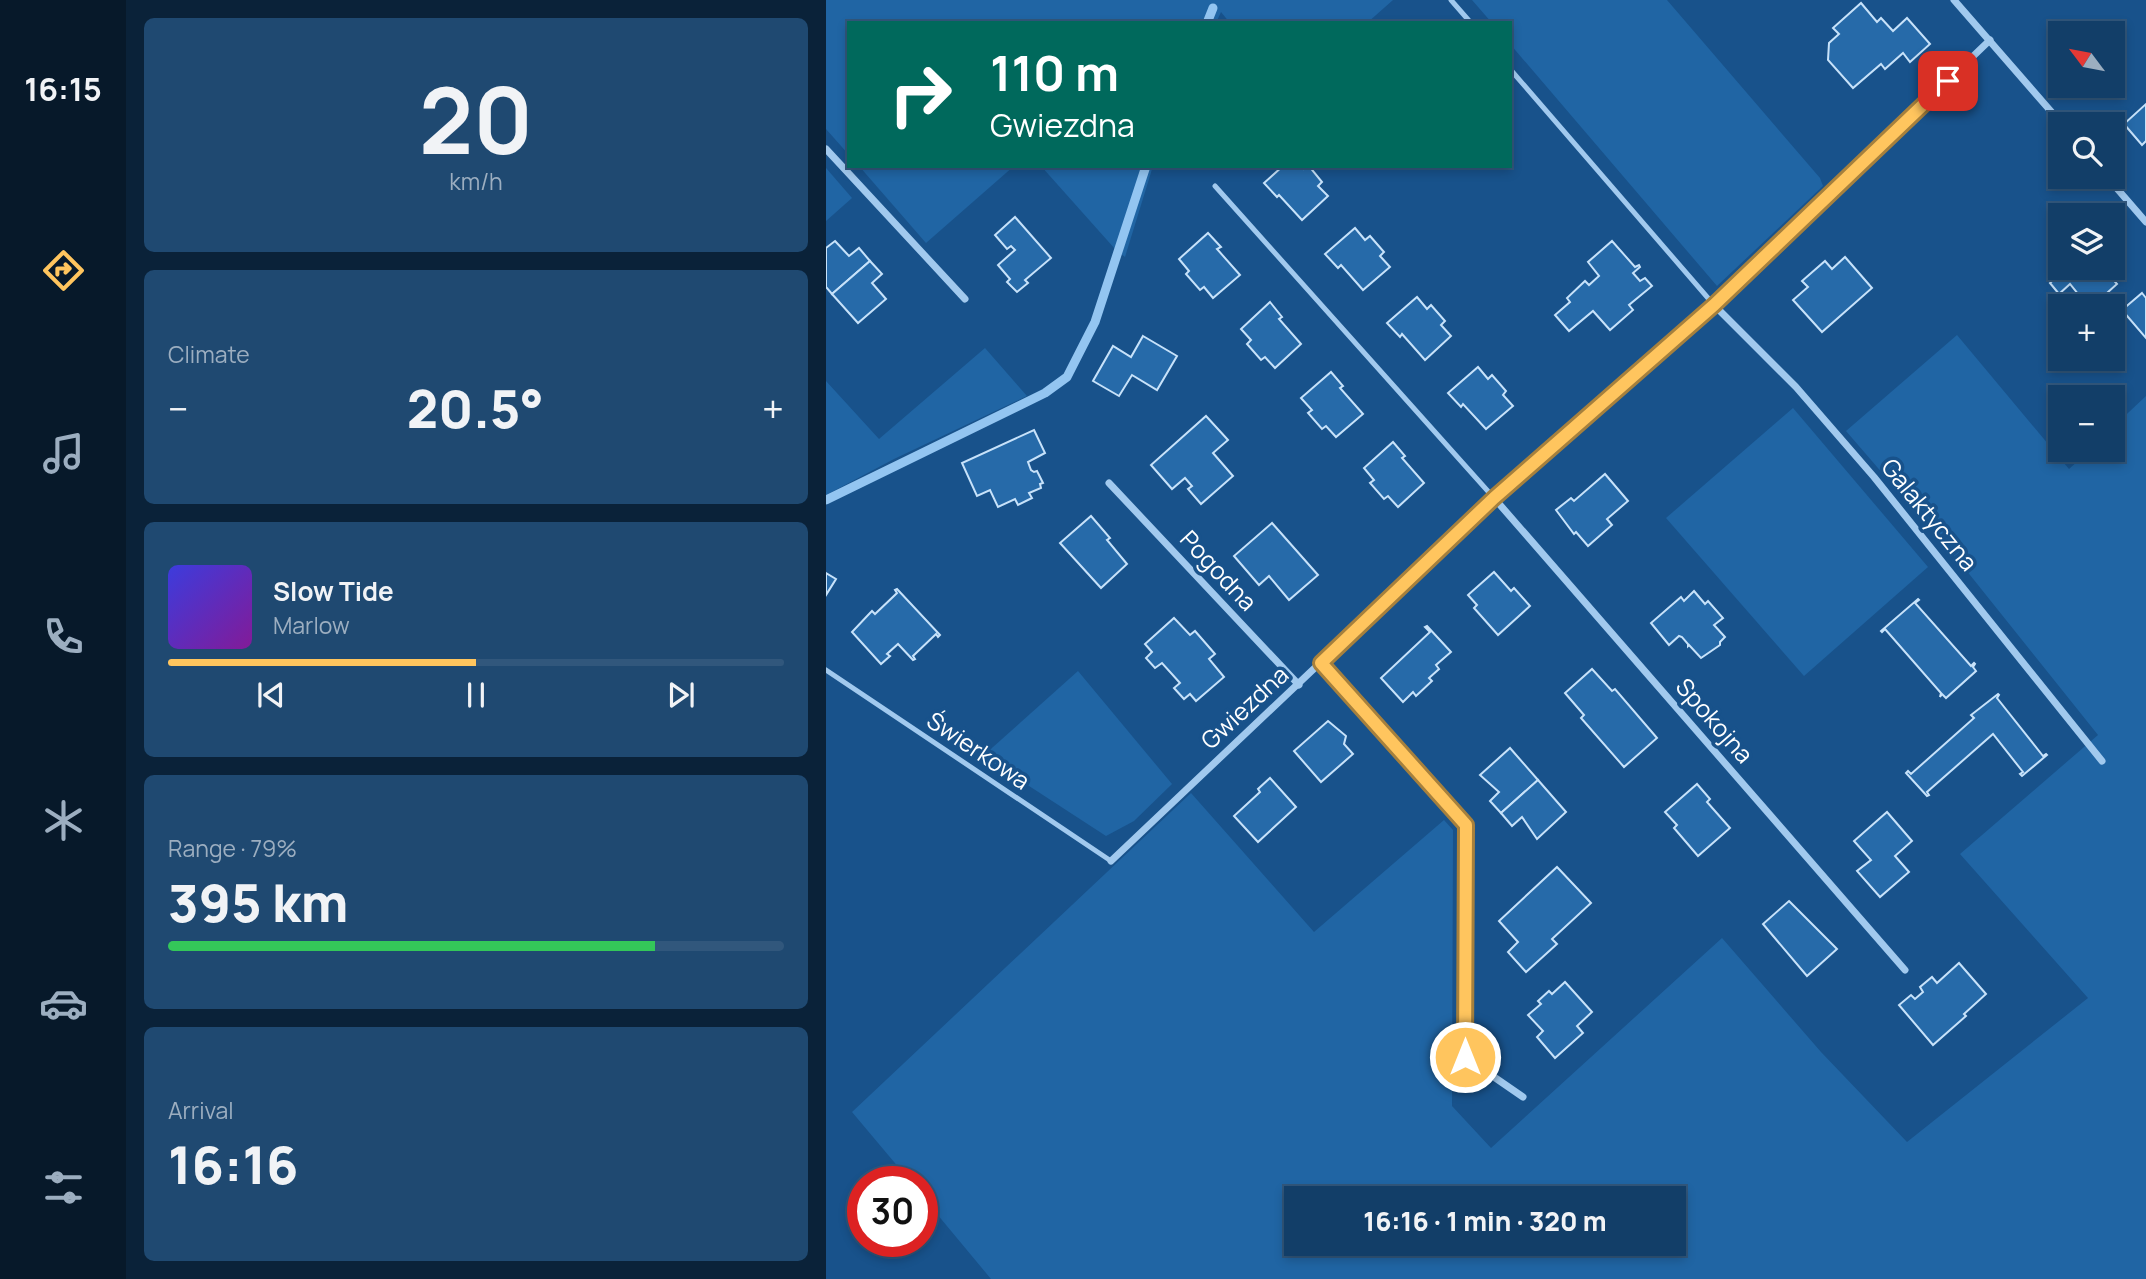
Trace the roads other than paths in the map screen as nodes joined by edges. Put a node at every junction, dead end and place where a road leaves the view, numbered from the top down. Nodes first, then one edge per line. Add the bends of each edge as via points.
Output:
1 (1451, 0) edge
2 (1954, 0) edge
3 (1469, 21) edge
4 (1990, 40) junction
5 (1512, 71) edge
6 (2052, 112) edge
7 (826, 149) edge
8 (1215, 186) dead end
9 (2117, 189) edge
10 (2146, 222) edge
11 (965, 299) dead end
12 (1714, 305) junction
13 (1110, 483) dead end
14 (1494, 498) junction
15 (1321, 663) junction
16 (826, 670) edge
17 (1299, 685) junction
18 (2102, 761) dead end
19 (1111, 861) joint
20 (1905, 970) dead end
21 (1523, 1097) dead end

1 - 3 lane
2 - 4 street
4 - 6 street
4 - 12 street, Gwiezdna
5 - 12 lane
7 - 11 street
8 - 14 lane
9 - 10 street
12 - 14 street, Gwiezdna
12 - 18 street, Galaktyczna via 1796,387 1874,477
13 - 17 street, Pogodna
14 - 15 street, Gwiezdna
14 - 20 street, Spokojna
15 - 17 street, Gwiezdna
15 - 21 street via 1466,825 1465,1057
16 - 19 lane, Świerkowa
17 - 19 street, Gwiezdna

